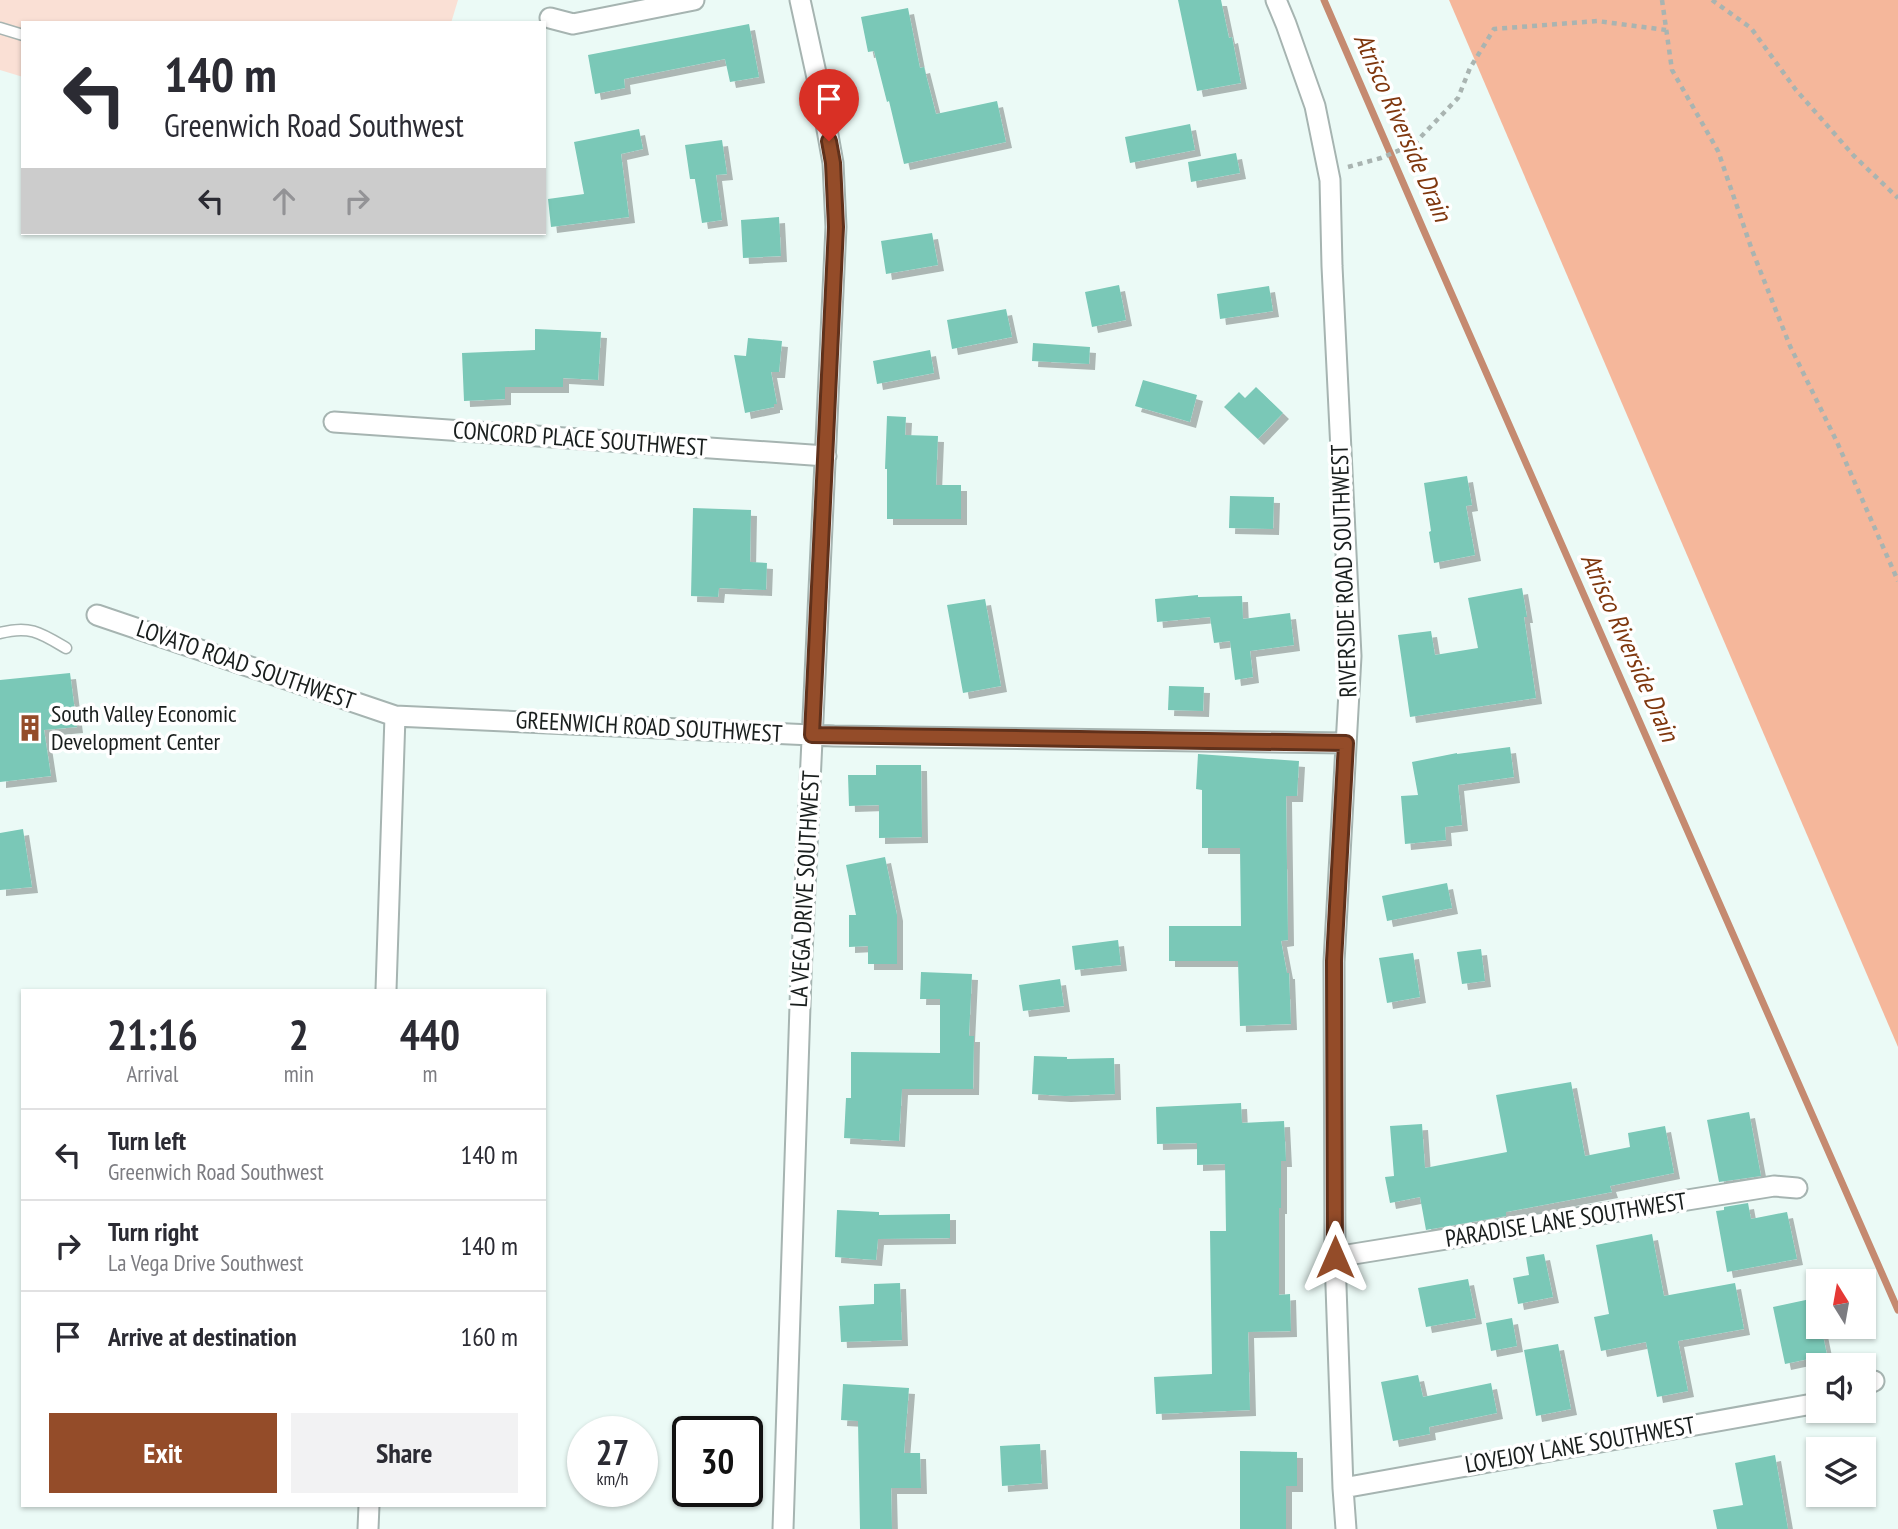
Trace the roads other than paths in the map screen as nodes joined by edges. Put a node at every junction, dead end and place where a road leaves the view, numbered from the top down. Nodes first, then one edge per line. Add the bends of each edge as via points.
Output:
1 (694, 0) edge
2 (800, 0) edge
3 (1276, 0) edge
4 (550, 18) dead end
5 (0, 28) edge
6 (21, 34) edge
7 (334, 422) dead end
8 (825, 456) junction
9 (97, 615) dead end
10 (0, 633) edge
11 (66, 648) dead end
12 (396, 716) junction
13 (812, 735) junction
14 (1346, 743) junction
15 (386, 989) edge
16 (1797, 1188) dead end
17 (1335, 1257) junction
18 (1806, 1405) edge
19 (1343, 1488) junction
20 (369, 1507) edge
21 (368, 1529) edge
22 (783, 1529) edge
23 (1346, 1529) edge

1 - 4 street via 573,24
2 - 8 street, LA VEGA DRIVE SOUTHWEST via 833,163 836,227
3 - 14 street, RIVERSIDE ROAD SOUTHWEST via 1315,106 1329,173 1351,656
5 - 6 lane
7 - 8 street, CONCORD PLACE SOUTHWEST
8 - 13 street, LA VEGA DRIVE SOUTHWEST
9 - 12 street, LOVATO ROAD SOUTHWEST
10 - 11 lane via 38,631
12 - 13 street, GREENWICH ROAD SOUTHWEST
12 - 15 street
13 - 14 street, GREENWICH ROAD SOUTHWEST
13 - 22 street, LA VEGA DRIVE SOUTHWEST
14 - 17 street, RIVERSIDE ROAD SOUTHWEST via 1334,961
16 - 17 street, PARADISE LANE SOUTHWEST via 1774,1186
17 - 19 street, RIVERSIDE ROAD SOUTHWEST
18 - 19 street, LOVEJOY LANE SOUTHWEST
19 - 23 street, RIVERSIDE ROAD SOUTHWEST
20 - 21 street

